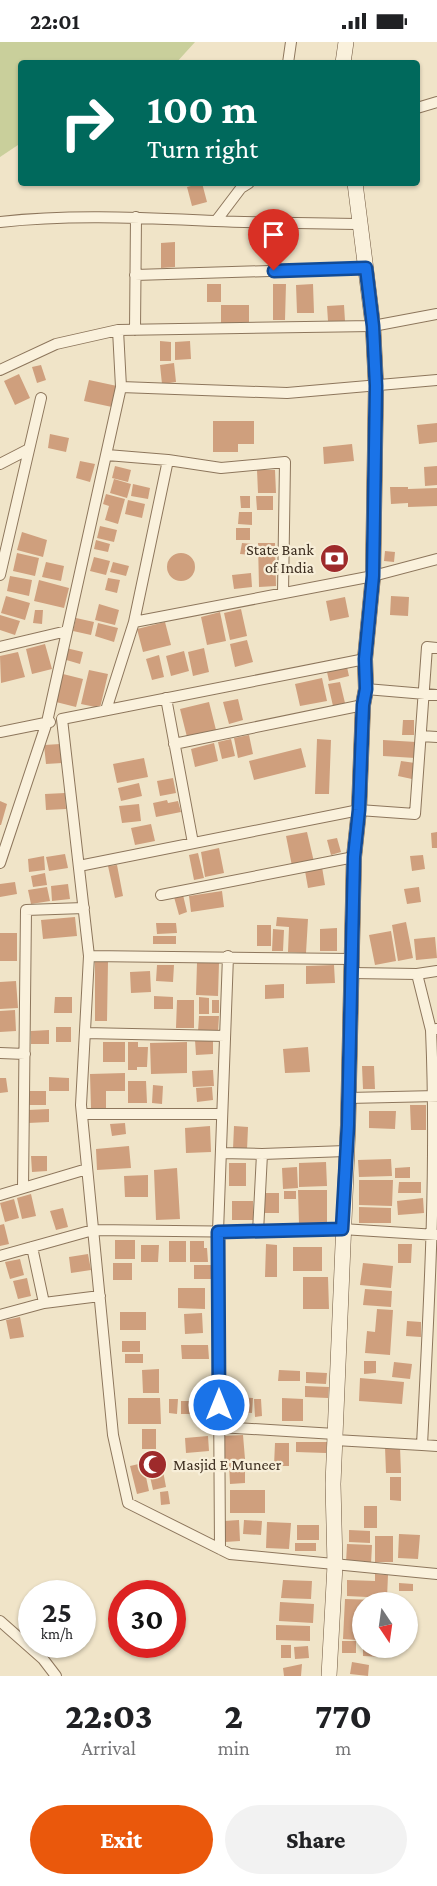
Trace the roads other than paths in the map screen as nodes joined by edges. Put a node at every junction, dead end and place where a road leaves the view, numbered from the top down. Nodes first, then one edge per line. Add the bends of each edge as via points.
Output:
1 (291, 42) edge
2 (346, 42) edge
3 (288, 60) edge
4 (343, 60) edge
5 (437, 102) edge
6 (420, 107) edge
7 (244, 186) edge
8 (355, 186) edge
9 (136, 217) junction
10 (216, 221) junction
11 (0, 222) edge
12 (361, 224) junction
13 (366, 268) junction
14 (135, 275) junction
15 (437, 314) edge
16 (373, 326) junction
17 (118, 330) junction
18 (135, 330) junction
19 (0, 370) edge
20 (437, 380) edge
21 (376, 386) junction
22 (121, 387) junction
23 (41, 398) dead end
24 (29, 449) junction
25 (107, 455) junction
26 (168, 460) junction
27 (0, 464) edge
28 (437, 559) edge
29 (0, 575) edge
30 (373, 576) junction
31 (283, 593) junction
32 (134, 622) junction
33 (67, 630) junction
34 (0, 647) edge
35 (437, 648) edge
36 (365, 659) junction
37 (366, 689) junction
38 (424, 694) junction
39 (437, 695) edge
40 (166, 698) junction
41 (363, 705) junction
42 (106, 710) junction
43 (62, 719) junction
44 (46, 722) junction
45 (0, 732) edge
46 (421, 736) junction
47 (437, 737) edge
48 (174, 744) junction
49 (359, 810) junction
50 (193, 843) junction
51 (354, 857) junction
52 (0, 863) edge
53 (79, 866) junction
54 (161, 896) dead end
55 (84, 908) junction
56 (89, 956) junction
57 (228, 956) junction
58 (352, 966) junction
59 (437, 971) edge
60 (417, 974) junction
61 (434, 1030) edge
62 (85, 1033) junction
63 (225, 1036) junction
64 (0, 1053) edge
65 (25, 1054) junction
66 (436, 1096) edge
67 (348, 1098) junction
68 (82, 1114) junction
69 (222, 1114) junction
70 (346, 1151) junction
71 (221, 1153) junction
72 (262, 1154) junction
73 (87, 1169) junction
74 (435, 1183) edge
75 (23, 1188) junction
76 (0, 1195) edge
77 (342, 1229) junction
78 (93, 1230) junction
79 (218, 1232) junction
80 (258, 1232) junction
81 (435, 1235) edge
82 (32, 1247) junction
83 (0, 1256) edge
84 (100, 1296) junction
85 (44, 1303) junction
86 (0, 1315) edge
87 (219, 1427) junction
88 (335, 1437) junction
89 (422, 1446) junction
90 (437, 1446) edge
91 (220, 1549) junction
92 (335, 1564) junction
93 (437, 1574) edge
94 (0, 1621) edge
95 (56, 1676) edge
96 (329, 1676) edge

1 - 3 street
2 - 4 main road
5 - 6 street
7 - 10 street
8 - 12 main road
9 - 10 street
9 - 11 street via 48,217
9 - 14 street
10 - 12 street
12 - 13 main road
13 - 14 street
13 - 16 main road
14 - 18 street
15 - 16 street
16 - 18 street
16 - 21 main road
17 - 18 street
17 - 19 street via 56,344
17 - 22 street
20 - 21 street
21 - 22 street via 287,393
21 - 30 main road
22 - 25 street
23 - 24 street
24 - 27 street
24 - 29 street
25 - 26 street
25 - 33 street
26 - 31 street via 221,468 285,462
26 - 32 street
28 - 30 street
30 - 31 street
30 - 36 main road
31 - 32 street
32 - 42 street
33 - 34 street
33 - 44 street
35 - 38 street via 427,647
36 - 37 main road
36 - 40 street
37 - 38 street
37 - 41 main road
38 - 39 street
38 - 46 street
40 - 42 street
40 - 48 street
41 - 48 street
41 - 49 main road
42 - 43 street
43 - 44 street
43 - 53 street
44 - 45 street
44 - 52 street
46 - 47 street
46 - 49 street via 415,814
48 - 50 street
49 - 50 street
49 - 51 main road
50 - 53 street
51 - 54 street
51 - 58 main road
53 - 55 street
55 - 56 street
55 - 65 street via 26,910
56 - 57 street
56 - 62 street
57 - 58 street
57 - 63 street
58 - 60 street
58 - 67 main road
59 - 60 street
60 - 61 street
61 - 66 street
62 - 63 street
62 - 68 street
63 - 69 street
64 - 65 street
65 - 75 street
66 - 67 street
66 - 74 street
67 - 70 main road
68 - 69 street
68 - 73 street
69 - 71 street
70 - 72 street
70 - 77 main road
71 - 72 street
71 - 79 street
72 - 80 street
73 - 75 street
73 - 78 street
74 - 81 street
75 - 76 street
77 - 80 street
77 - 81 street
77 - 88 main road
78 - 79 street
78 - 82 street
78 - 84 street
79 - 80 street
79 - 87 street
81 - 89 street
82 - 83 street
82 - 85 street
84 - 85 street
84 - 91 street via 113,1435 128,1503
85 - 86 street
87 - 88 street
87 - 91 street
88 - 89 street
88 - 92 main road
89 - 90 street
91 - 92 street via 230,1554
92 - 93 street
92 - 96 main road
94 - 95 street via 43,1659

